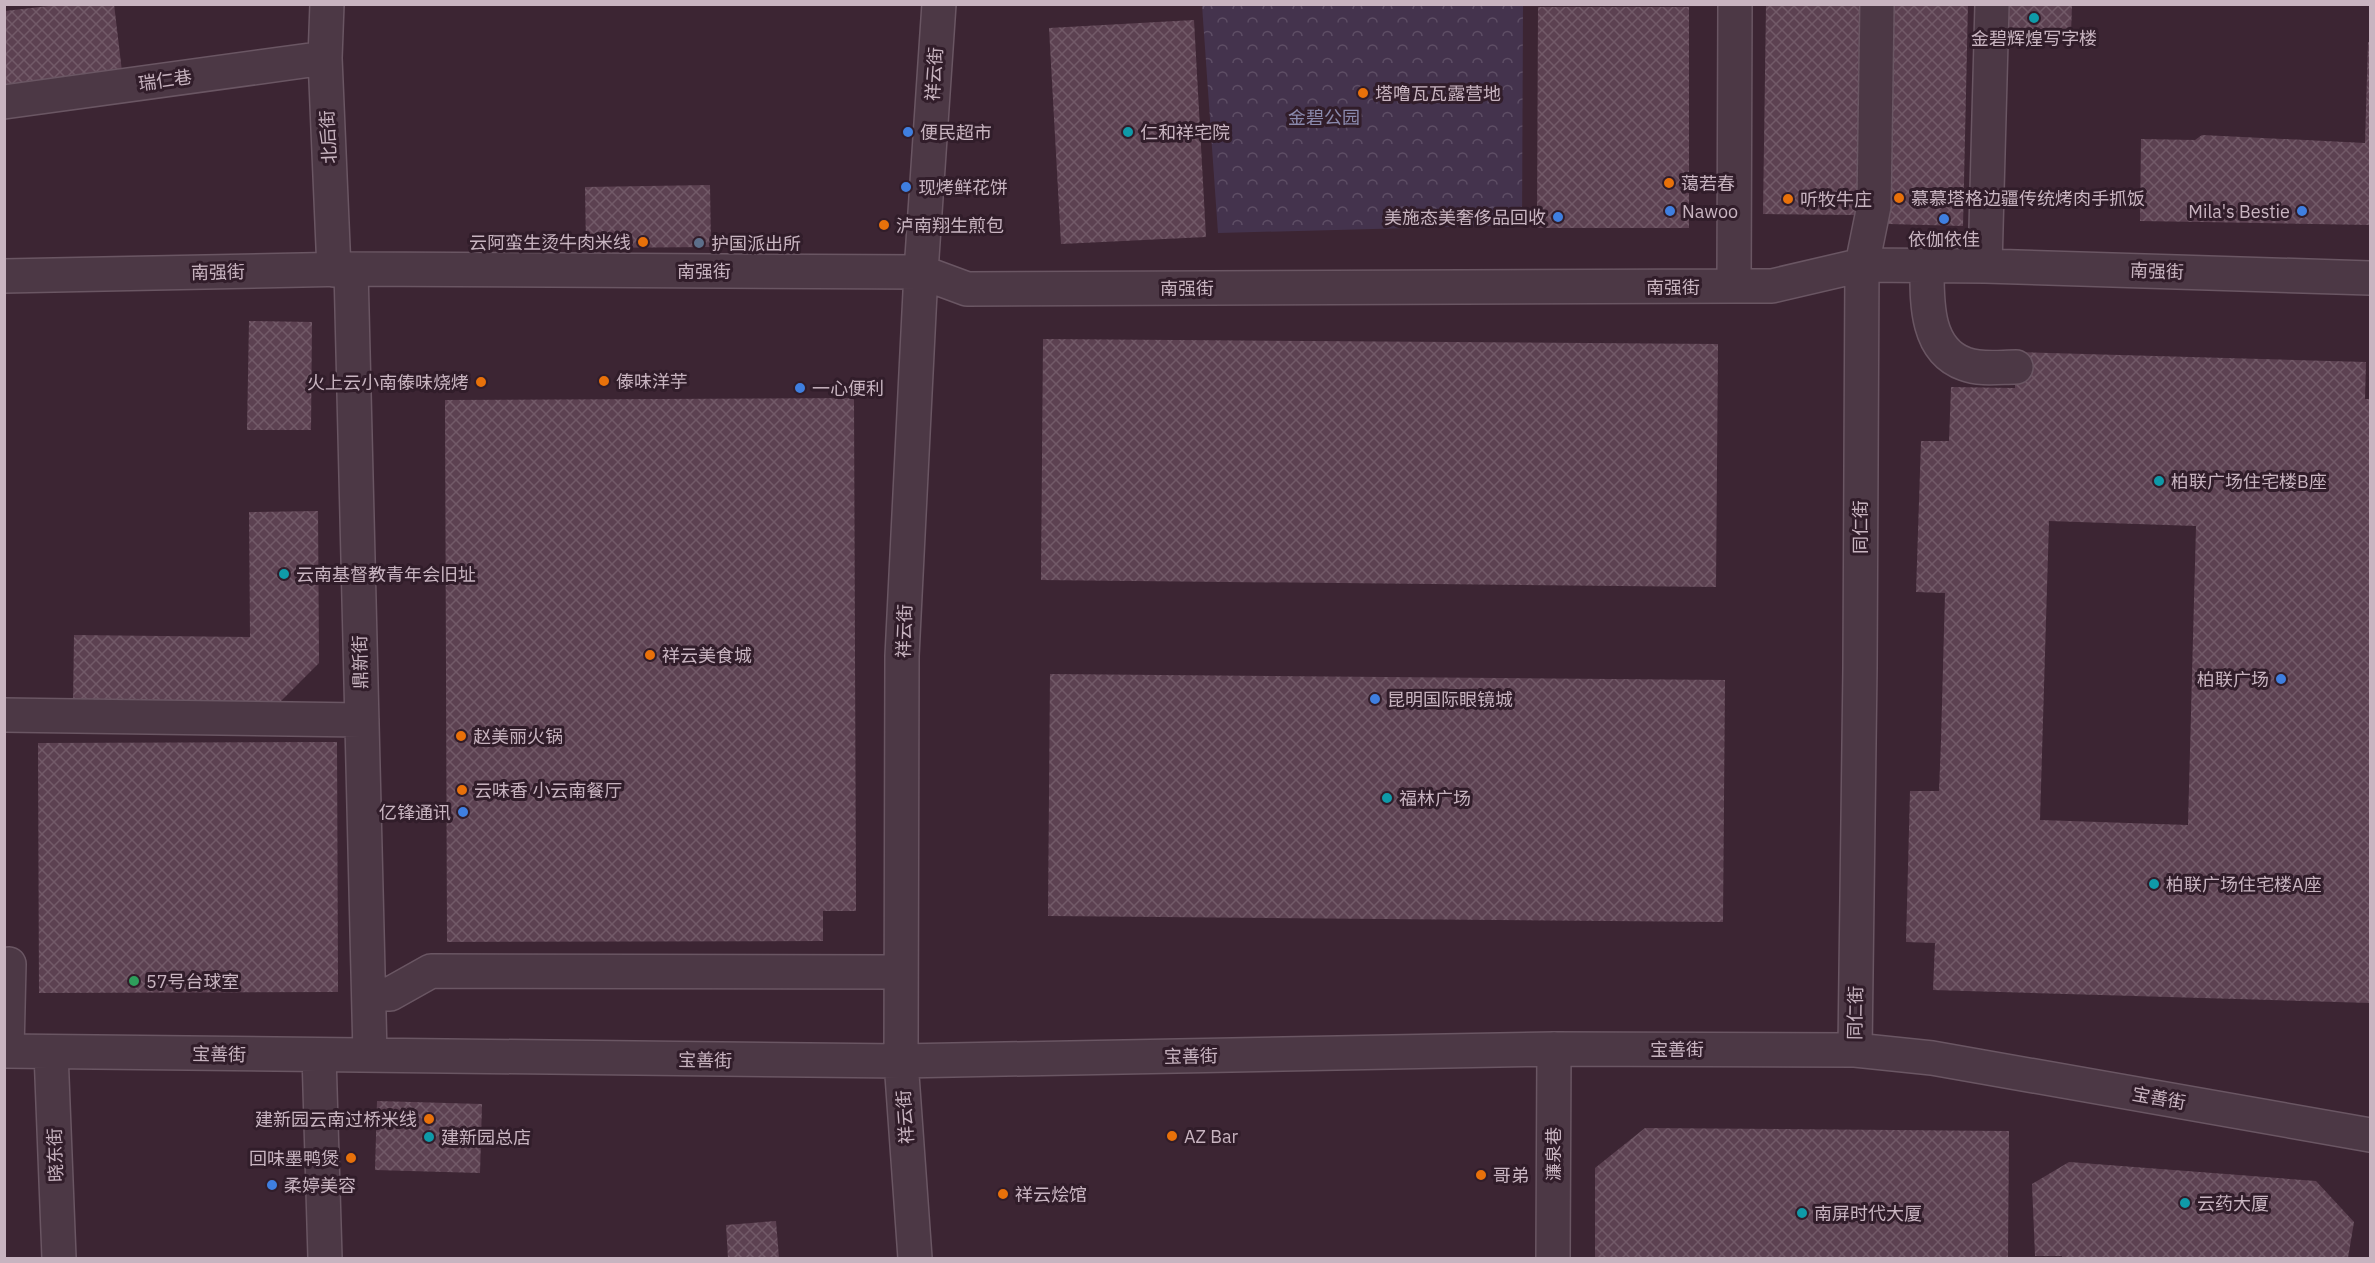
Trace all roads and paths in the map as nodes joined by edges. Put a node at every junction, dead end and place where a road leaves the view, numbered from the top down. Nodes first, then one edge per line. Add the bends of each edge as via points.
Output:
1 (327, 4) edge
2 (939, 4) edge
3 (1735, 4) edge
4 (1877, 4) edge
5 (1992, 4) edge
6 (325, 58) junction
7 (4, 102) edge
8 (1862, 265) junction
9 (1927, 266) junction
10 (1985, 266) junction
11 (343, 269) junction
12 (921, 272) junction
13 (4, 276) edge
14 (2370, 278) edge
15 (1734, 286) junction
16 (2016, 367) dead end
17 (4, 715) edge
18 (362, 720) junction
19 (9, 964) dead end
20 (901, 972) junction
21 (369, 994) junction
22 (1554, 1049) junction
23 (1855, 1050) junction
24 (6, 1051) edge
25 (51, 1052) junction
26 (319, 1055) junction
27 (370, 1055) junction
28 (901, 1061) junction
29 (2370, 1135) edge
30 (59, 1258) edge
31 (325, 1258) edge
32 (915, 1258) edge
33 (1553, 1258) edge

1 - 6 street, 北后街
2 - 12 street, 祥云街
3 - 15 street
4 - 8 street, 同仁街 via 1874,206
5 - 10 street
6 - 7 street, 瑞仁巷
6 - 11 street, 北后街
8 - 9 street, 南强街
8 - 15 street, 南强街 via 1772,286
8 - 23 street, 同仁街
9 - 10 street, 南强街
9 - 16 street via 1929,320 1937,339 1951,355 1965,364
10 - 14 street, 南强街
11 - 12 street, 南强街
11 - 13 street, 南强街
11 - 18 street, 鼎新街
12 - 15 street, 南强街 via 967,289
12 - 20 street, 祥云街 via 902,656
17 - 18 street
18 - 21 street, 鼎新街
19 - 24 street
20 - 21 street via 432,971 390,994
20 - 28 street, 祥云街
21 - 27 street, 鼎新街
22 - 23 street, 宝善街
22 - 28 street, 宝善街
22 - 33 street, 濂泉巷
23 - 29 street, 宝善街 via 1932,1058
24 - 25 street, 宝善街
25 - 26 street, 宝善街
25 - 30 street, 晓东街
26 - 27 street, 宝善街
26 - 31 street
27 - 28 street, 宝善街
28 - 32 street, 祥云街

